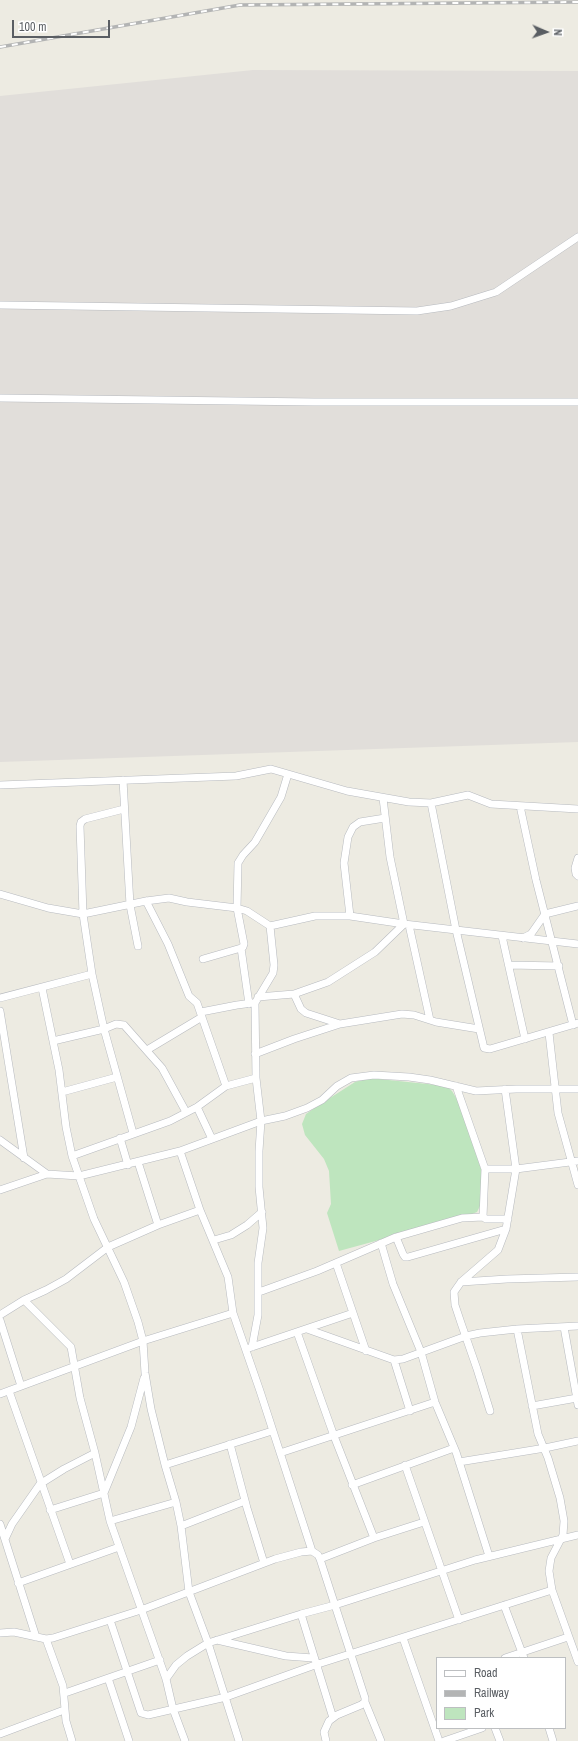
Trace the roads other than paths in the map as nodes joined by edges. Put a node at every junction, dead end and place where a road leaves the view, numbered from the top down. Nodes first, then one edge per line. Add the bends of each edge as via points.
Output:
1 (578, 237) edge
2 (0, 305) edge
3 (0, 398) edge
4 (578, 402) edge
5 (288, 774) junction
6 (123, 780) junction
7 (0, 785) edge
8 (383, 798) junction
9 (431, 803) junction
10 (520, 806) junction
11 (124, 808) junction
12 (578, 809) edge
13 (385, 818) junction
14 (578, 858) edge
15 (578, 876) edge
16 (0, 894) edge
17 (146, 901) junction
18 (130, 905) junction
19 (578, 906) edge
20 (237, 908) junction
21 (83, 914) junction
22 (545, 914) junction
23 (350, 916) junction
24 (406, 924) junction
25 (270, 926) junction
26 (456, 930) junction
27 (502, 936) junction
28 (523, 938) junction
29 (553, 941) junction
30 (578, 944) edge
31 (138, 946) dead end
32 (241, 948) junction
33 (203, 959) dead end
34 (509, 965) junction
35 (559, 966) junction
36 (92, 974) junction
37 (42, 988) junction
38 (294, 994) junction
39 (0, 998) edge
40 (254, 1001) junction
41 (0, 1011) edge
42 (201, 1015) junction
43 (430, 1020) junction
44 (340, 1024) junction
45 (576, 1024) edge
46 (104, 1029) junction
47 (479, 1029) junction
48 (549, 1033) junction
49 (525, 1039) junction
50 (53, 1041) junction
51 (147, 1050) junction
52 (255, 1054) junction
53 (118, 1078) junction
54 (256, 1078) junction
55 (226, 1086) junction
56 (456, 1086) junction
57 (505, 1089) junction
58 (556, 1089) junction
59 (578, 1089) edge
60 (62, 1092) junction
61 (197, 1106) junction
62 (186, 1112) junction
63 (261, 1121) junction
64 (134, 1133) junction
65 (120, 1138) junction
66 (212, 1139) junction
67 (0, 1140) edge
68 (180, 1151) junction
69 (72, 1156) junction
70 (24, 1158) junction
71 (578, 1161) edge
72 (138, 1162) junction
73 (570, 1162) junction
74 (128, 1165) junction
75 (485, 1169) junction
76 (516, 1169) junction
77 (47, 1174) junction
78 (79, 1176) junction
79 (578, 1185) edge
80 (0, 1190) edge
81 (200, 1210) junction
82 (262, 1212) junction
83 (484, 1217) junction
84 (508, 1219) junction
85 (158, 1225) junction
86 (506, 1229) junction
87 (396, 1237) junction
88 (214, 1240) junction
89 (381, 1243) junction
90 (108, 1247) junction
91 (336, 1263) junction
92 (578, 1277) edge
93 (461, 1282) junction
94 (259, 1292) junction
95 (24, 1300) junction
96 (233, 1313) junction
97 (352, 1313) junction
98 (0, 1315) edge
99 (0, 1320) edge
100 (578, 1326) edge
101 (564, 1327) junction
102 (307, 1329) junction
103 (517, 1329) junction
104 (298, 1332) junction
105 (466, 1336) junction
106 (143, 1341) junction
107 (249, 1348) junction
108 (366, 1351) junction
109 (421, 1352) junction
110 (394, 1360) junction
111 (73, 1367) junction
112 (145, 1374) junction
113 (21, 1386) junction
114 (8, 1391) junction
115 (0, 1394) edge
116 (435, 1402) junction
117 (578, 1402) edge
118 (532, 1406) junction
119 (410, 1411) junction
120 (490, 1411) dead end
121 (272, 1431) junction
122 (334, 1436) junction
123 (578, 1441) edge
124 (230, 1444) junction
125 (454, 1448) junction
126 (545, 1448) junction
127 (95, 1453) junction
128 (280, 1453) junction
129 (459, 1462) junction
130 (165, 1465) junction
131 (405, 1466) junction
132 (40, 1484) junction
133 (352, 1485) junction
134 (104, 1493) junction
135 (245, 1501) junction
136 (176, 1502) junction
137 (50, 1510) junction
138 (110, 1521) junction
139 (424, 1522) junction
140 (0, 1524) edge
141 (181, 1526) junction
142 (578, 1535) edge
143 (374, 1538) junction
144 (5, 1539) junction
145 (561, 1539) junction
146 (119, 1548) junction
147 (8, 1551) junction
148 (312, 1551) junction
149 (0, 1554) edge
150 (489, 1556) junction
151 (320, 1559) junction
152 (264, 1563) junction
153 (70, 1564) junction
154 (443, 1571) junction
155 (18, 1583) junction
156 (552, 1590) junction
157 (188, 1592) junction
158 (335, 1605) junction
159 (504, 1605) junction
160 (141, 1610) junction
161 (300, 1614) junction
162 (110, 1620) junction
163 (459, 1620) junction
164 (0, 1633) edge
165 (36, 1637) junction
166 (568, 1637) junction
167 (403, 1638) junction
168 (46, 1639) junction
169 (216, 1640) junction
170 (208, 1643) junction
171 (351, 1655) junction
172 (523, 1655) edge
173 (511, 1657) edge
174 (313, 1658) junction
175 (160, 1660) junction
176 (578, 1662) edge
177 (316, 1665) junction
178 (126, 1672) junction
179 (108, 1678) junction
180 (166, 1679) junction
181 (65, 1693) junction
182 (226, 1697) junction
183 (365, 1702) junction
184 (173, 1709) junction
185 (64, 1710) junction
186 (333, 1718) junction
187 (479, 1729) edge
188 (495, 1729) edge
189 (549, 1729) edge
190 (0, 1734) edge
191 (72, 1741) edge
192 (130, 1741) edge
193 (185, 1741) edge
194 (239, 1741) edge
195 (326, 1741) edge
196 (381, 1741) edge
197 (439, 1741) edge
198 (444, 1741) edge
199 (500, 1741) edge
200 (554, 1741) edge

1 - 2 street via 496,292 451,306 417,311
3 - 4 street
5 - 6 street via 271,769 236,776
5 - 8 street via 347,791
5 - 20 street via 281,797 255,842 238,863
6 - 7 street
6 - 11 street
8 - 9 street
8 - 13 street
9 - 10 street via 468,795 492,804
9 - 26 street
10 - 12 street
10 - 22 street
11 - 18 street
11 - 21 street via 81,822
13 - 23 street via 360,822 353,827 348,837 344,863
13 - 24 street via 390,857
14 - 15 street via 575,868
16 - 21 street via 48,908
17 - 18 street
17 - 20 street via 169,898
17 - 42 street via 168,944 189,996 197,1002
18 - 21 street
18 - 31 street
19 - 22 street
20 - 25 street via 247,911
20 - 32 street via 244,944
21 - 36 street
22 - 28 street via 531,934
22 - 29 street
23 - 24 street
23 - 25 street via 316,916
24 - 26 street
24 - 38 street via 375,952 328,982
24 - 43 street
25 - 40 street via 273,973
26 - 27 street
26 - 47 street
27 - 28 street
27 - 34 street
28 - 29 street
29 - 30 street
29 - 35 street
32 - 33 street
32 - 40 street
34 - 35 street
34 - 49 street
35 - 45 street
36 - 37 street
36 - 46 street
37 - 39 street
37 - 50 street
38 - 40 street
38 - 44 street via 301,1009 306,1013
40 - 42 street
40 - 52 street
41 - 70 street
42 - 51 street
42 - 55 street
43 - 44 street via 402,1014
43 - 47 street
44 - 52 street
45 - 48 street
46 - 50 street
46 - 51 street via 116,1024 124,1025
46 - 53 street
47 - 49 street via 484,1048 490,1049
48 - 49 street
48 - 58 street
50 - 60 street
51 - 62 street via 162,1068
52 - 54 street
53 - 60 street
53 - 64 street
54 - 55 street
54 - 63 street
55 - 61 street
56 - 57 street via 476,1091
56 - 63 street via 409,1077 351,1078 307,1108
56 - 75 street
57 - 58 street
57 - 76 street
58 - 59 street
58 - 73 street via 558,1113
60 - 69 street
61 - 62 street
61 - 66 street
62 - 64 street via 170,1121
63 - 66 street
63 - 82 street via 259,1187
64 - 65 street
65 - 69 street
65 - 74 street
66 - 68 street
67 - 70 street
68 - 72 street
68 - 81 street
69 - 78 street
70 - 77 street
71 - 73 street
72 - 74 street
72 - 85 street
73 - 76 street
73 - 79 street
74 - 78 street
75 - 76 street
75 - 83 street
76 - 84 street
77 - 78 street
77 - 80 street
78 - 90 street
81 - 85 street
81 - 88 street
82 - 88 street via 231,1235
82 - 94 street via 263,1228 258,1263
83 - 84 street
83 - 87 street via 462,1218
84 - 86 street
85 - 90 street
86 - 87 street via 408,1258 403,1254
86 - 93 street via 498,1250
87 - 89 street
88 - 96 street via 228,1277
89 - 91 street
89 - 109 street
90 - 95 street via 66,1279
90 - 106 street via 124,1282
91 - 94 street
91 - 97 street
92 - 93 street via 507,1278
93 - 105 street via 454,1292 455,1305
94 - 107 street via 258,1315
95 - 98 street
95 - 111 street via 71,1347
96 - 106 street
96 - 107 street
97 - 102 street
97 - 108 street
99 - 113 street
100 - 101 street
101 - 103 street
101 - 117 street
102 - 104 street
102 - 108 street
103 - 105 street
103 - 118 street
104 - 107 street
104 - 122 street
105 - 109 street
105 - 120 street
106 - 111 street
106 - 112 street
107 - 121 street
108 - 110 street
109 - 110 street
109 - 116 street
110 - 119 street
111 - 113 street
111 - 127 street
112 - 130 street
112 - 134 street via 131,1427
113 - 114 street
114 - 115 street
114 - 132 street
116 - 119 street
116 - 125 street
117 - 118 street
118 - 126 street via 541,1444
119 - 122 street
121 - 124 street
121 - 128 street
122 - 128 street
122 - 133 street
123 - 126 street
124 - 130 street
124 - 135 street
125 - 129 street
125 - 131 street
126 - 129 street
126 - 145 street via 560,1498 564,1521
127 - 132 street
127 - 134 street
128 - 148 street
129 - 150 street
130 - 136 street
131 - 133 street
131 - 139 street
132 - 137 street
132 - 144 street via 12,1524
133 - 143 street
134 - 137 street
134 - 138 street
135 - 141 street
135 - 152 street
136 - 138 street
136 - 141 street
137 - 153 street
138 - 146 street
139 - 143 street
139 - 154 street
140 - 144 street
141 - 157 street
142 - 145 street
143 - 151 street
144 - 147 street
145 - 150 street
145 - 156 street via 551,1558 549,1572
146 - 153 street
146 - 160 street
147 - 149 street
147 - 155 street
148 - 151 street
148 - 152 street
150 - 154 street
151 - 158 street
152 - 157 street
153 - 155 street
154 - 158 street
154 - 163 street
155 - 165 street
156 - 159 street
156 - 166 street
157 - 160 street
157 - 170 street
158 - 161 street
158 - 171 street
159 - 163 street
159 - 172 street
160 - 162 street
160 - 175 street
161 - 169 street
161 - 174 street
162 - 168 street
162 - 178 street
163 - 167 street
164 - 165 street via 14,1632
165 - 168 street
166 - 172 street
166 - 176 street
167 - 171 street
167 - 197 street
168 - 181 street
169 - 170 street
169 - 174 street via 286,1656
170 - 180 street via 176,1665
170 - 182 street
171 - 177 street
171 - 183 street
172 - 173 street
174 - 177 street
175 - 178 street
175 - 180 street
177 - 182 street
177 - 186 street
178 - 179 street
178 - 184 street via 141,1713 148,1715
179 - 181 street
179 - 192 street
180 - 184 street
181 - 185 street
182 - 184 street
182 - 194 street
183 - 186 street
183 - 196 street
184 - 193 street
185 - 190 street
185 - 191 street
186 - 195 street via 329,1720 324,1732
187 - 198 street
188 - 199 street
189 - 200 street

